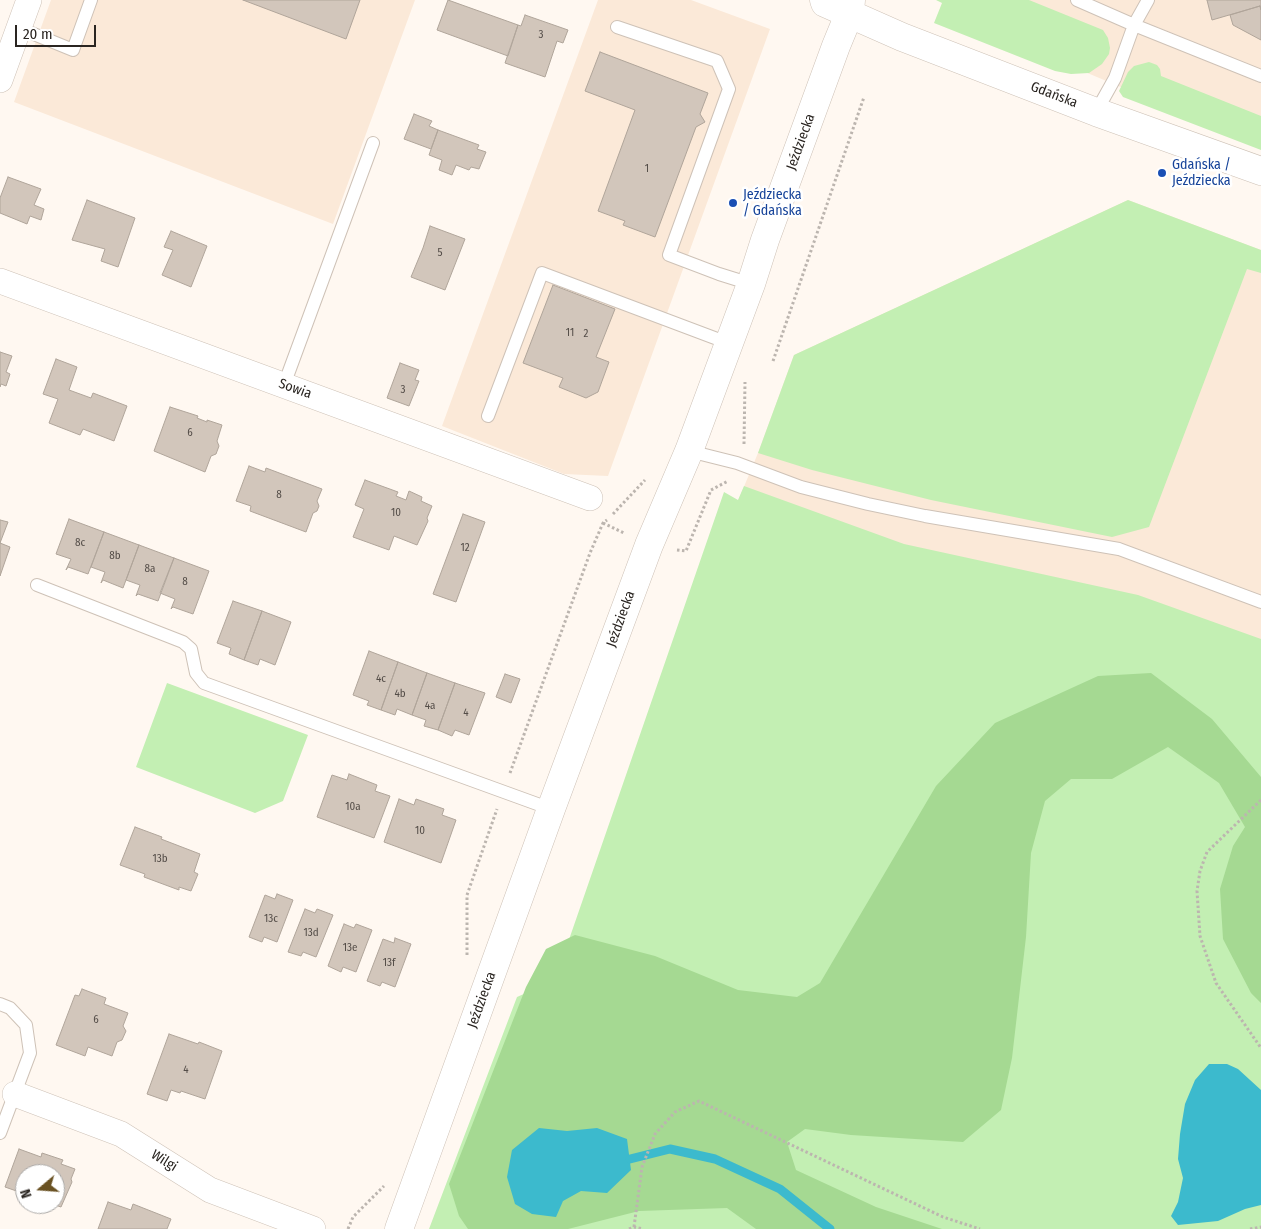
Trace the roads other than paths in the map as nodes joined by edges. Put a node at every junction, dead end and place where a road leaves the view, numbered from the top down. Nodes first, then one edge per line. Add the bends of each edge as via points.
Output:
1 (29, 0) edge
2 (91, 0) edge
3 (1077, 0) edge
4 (1148, 0) edge
5 (834, 3) edge
6 (1134, 25) junction
7 (617, 27) dead end
8 (18, 28) junction
9 (1261, 76) edge
10 (0, 80) edge
11 (1096, 112) junction
12 (372, 143) dead end
13 (1261, 171) edge
14 (0, 281) edge
15 (751, 284) junction
16 (728, 343) junction
17 (284, 385) junction
18 (488, 416) dead end
19 (689, 451) junction
20 (590, 498) road end
21 (37, 585) dead end
22 (1261, 602) edge
23 (551, 810) junction
24 (0, 1004) edge
25 (16, 1094) junction
26 (0, 1133) edge
27 (313, 1229) edge
28 (399, 1229) edge

1 - 8 street
2 - 8 lane via 73,50
3 - 6 lane
4 - 6 lane
5 - 11 street, Gdańska via 902,37
5 - 15 street, Jeździecka via 836,46
6 - 9 lane
6 - 11 lane via 1115,78
7 - 15 lane via 717,61 729,89 669,255
8 - 10 street
11 - 13 street, Gdańska
12 - 17 lane
14 - 17 street, Sowia
15 - 16 street, Jeździecka
16 - 18 lane via 542,273
16 - 19 street, Jeździecka
17 - 20 street, Sowia
19 - 22 lane via 737,463 801,487 868,504 1119,549
19 - 23 street, Jeździecka via 649,545
21 - 23 lane via 183,642 190,649 196,673 204,683
23 - 28 street, Jeździecka
24 - 25 lane via 10,1008 26,1025 30,1053
25 - 26 lane
25 - 27 street, Wilgi via 121,1134 210,1190

